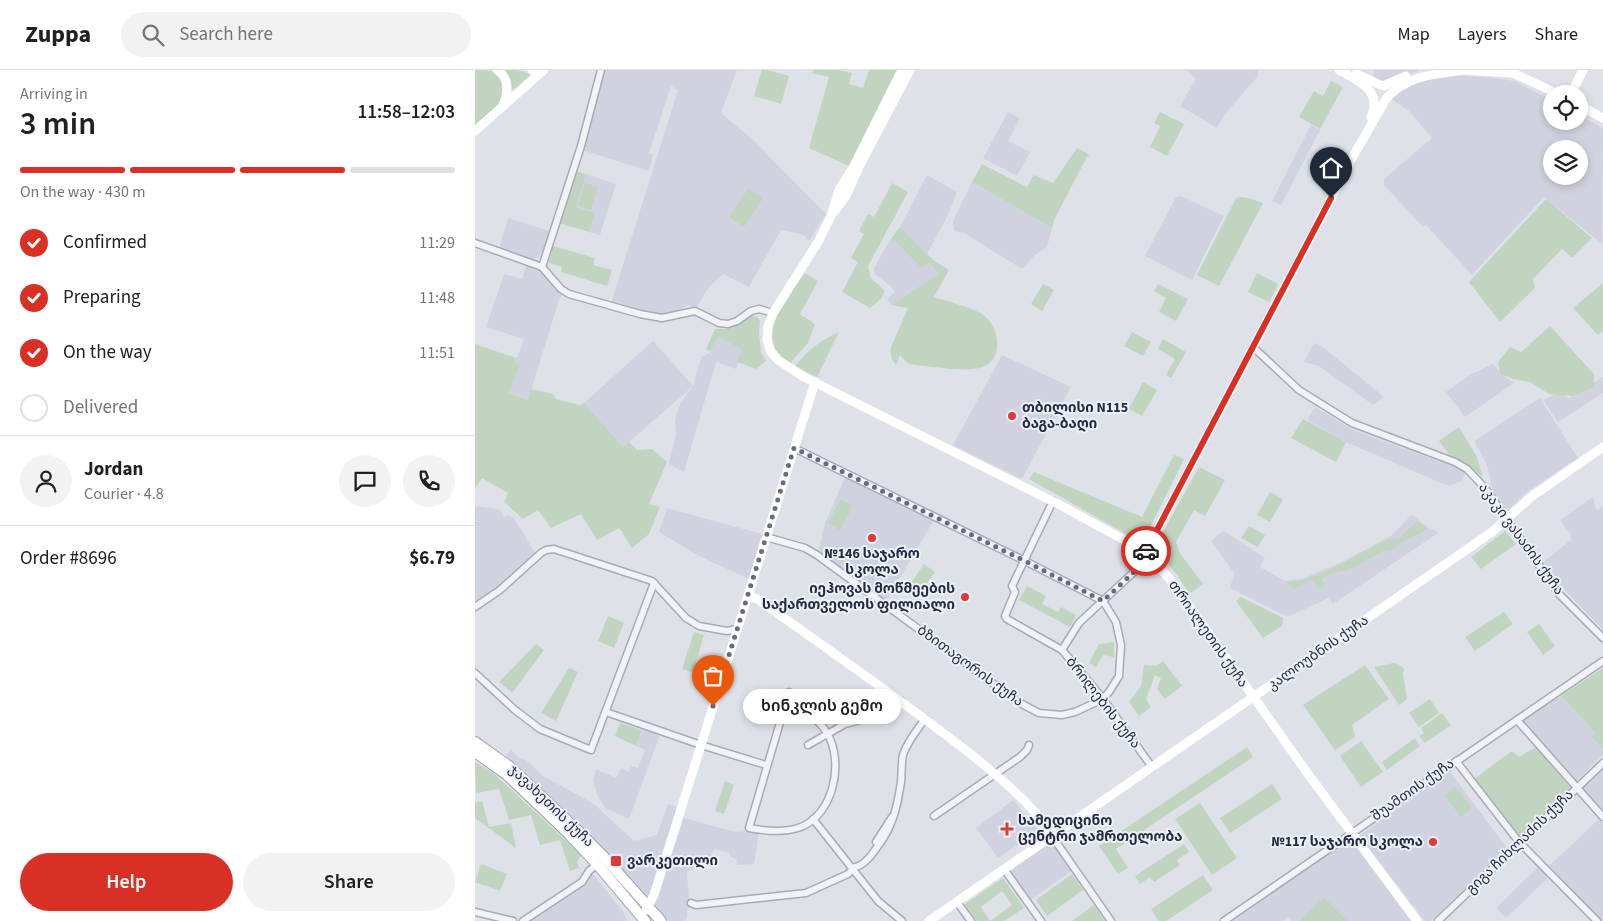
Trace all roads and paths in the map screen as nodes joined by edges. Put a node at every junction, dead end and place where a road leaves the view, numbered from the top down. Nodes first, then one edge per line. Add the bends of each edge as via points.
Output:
1 (497, 70) edge
2 (544, 70) edge
3 (601, 70) edge
4 (902, 70) edge
5 (910, 70) edge
6 (1339, 70) edge
7 (1349, 70) edge
8 (1431, 70) edge
9 (1464, 70) edge
10 (1583, 70) edge
11 (1514, 71) edge
12 (1382, 85) junction
13 (1543, 85) edge
14 (1576, 85) edge
15 (1374, 97) junction
16 (1387, 98) junction
17 (502, 108) junction
18 (1588, 110) edge
19 (1603, 118) edge
20 (475, 131) edge
21 (1357, 149) junction
22 (831, 216) junction
23 (475, 242) edge
24 (542, 267) junction
25 (773, 313) junction
26 (1253, 348) junction
27 (815, 382) junction
28 (1603, 447) edge
29 (794, 448) junction
30 (1053, 501) junction
31 (1506, 520) junction
32 (766, 537) junction
33 (1148, 555) junction
34 (1025, 561) junction
35 (654, 583) junction
36 (748, 595) junction
37 (1103, 601) junction
38 (475, 607) edge
39 (737, 629) junction
40 (1603, 638) edge
41 (1062, 650) junction
42 (1603, 661) edge
43 (475, 673) edge
44 (789, 692) dead end
45 (1253, 698) junction
46 (1103, 699) junction
47 (786, 700) junction
48 (901, 702) junction
49 (606, 712) junction
50 (925, 719) junction
51 (1517, 720) junction
52 (827, 734) junction
53 (475, 742) edge
54 (701, 745) junction
55 (808, 745) dead end
56 (1029, 745) dead end
57 (475, 752) edge
58 (1456, 761) junction
59 (1603, 763) edge
60 (766, 765) junction
61 (1152, 767) junction
62 (995, 774) junction
63 (1577, 788) junction
64 (934, 816) dead end
65 (1603, 817) edge
66 (813, 820) junction
67 (1351, 834) junction
68 (1052, 836) junction
69 (1519, 842) junction
70 (597, 864) junction
71 (852, 869) junction
72 (1004, 869) junction
73 (957, 902) junction
74 (648, 907) junction
75 (475, 912) edge
76 (642, 920) edge
77 (513, 921) edge
78 (523, 921) edge
79 (661, 921) edge
80 (901, 921) edge
81 (929, 921) edge
82 (971, 921) edge
83 (1041, 921) edge
84 (1111, 921) edge
85 (1224, 921) edge
86 (1417, 921) edge
87 (1438, 921) edge
88 (1597, 921) edge

1 - 17 street via 507,85
2 - 17 street
3 - 24 street via 581,146
4 - 22 street via 839,190
5 - 22 street via 846,196
6 - 15 street via 1360,81
7 - 12 street
8 - 12 street
9 - 11 street
9 - 16 street via 1407,81
10 - 14 street
11 - 13 street
12 - 15 street via 1374,89
12 - 16 street via 1388,91
15 - 16 street via 1379,101
15 - 21 street via 1374,110
16 - 21 street
17 - 20 street
18 - 19 street
21 - 26 street
22 - 25 street, თრიალეთის ქუჩა
23 - 24 street
24 - 25 street via 569,294 640,314 662,318 695,311 728,324 759,309
25 - 27 street, თრიალეთის ქუჩა via 767,340 771,352 778,360
26 - 31 street, აკაკი ვასაძის ქუჩა via 1299,390 1352,423 1467,469 1485,488
26 - 33 street
27 - 29 street
27 - 30 street, თრიალეთის ქუჩა
28 - 31 street, კალოუბნის ქუჩა via 1531,497
29 - 32 street
29 - 34 street
30 - 33 street, თრიალეთის ქუჩა
30 - 34 street, ბრილების ქუჩა
31 - 40 street, აკაკი ვასაძის ქუჩა via 1559,594
31 - 45 street, კალოუბნის ქუჩა
32 - 36 street
32 - 46 street, ბზითაგორის ქუჩა via 805,548 1039,713 1063,715
33 - 37 street
33 - 45 street, თრიალეთის ქუჩა via 1168,577
34 - 37 street
34 - 41 street, ბრილების ქუჩა via 1012,586 1015,592 1005,616
35 - 38 street via 551,549 541,553 500,590
35 - 39 street via 691,622 727,632
35 - 49 street
36 - 39 street
36 - 48 street
37 - 41 street via 1079,623
37 - 46 street, ბზითაგორის ქუჩა via 1119,629 1121,658 1119,676
39 - 54 street
41 - 46 street, ბრილების ქუჩა
42 - 51 street, შუამთის ქუჩა
43 - 49 street via 540,729 591,750
44 - 47 street
45 - 61 street, კალოუბნის ქუჩა
45 - 67 street, თრიალეთის ქუჩა
46 - 61 street, ბრილების ქუჩა
47 - 52 street via 807,711
47 - 60 street
48 - 50 street
48 - 52 street via 887,713 845,724
49 - 54 street
50 - 62 street
50 - 71 street via 903,757 892,824 872,855
51 - 58 street, შუამთის ქუჩა
51 - 63 street
52 - 55 street
52 - 66 street via 834,749 836,776 827,802
53 - 74 main road, ჯავახეთის ქუჩა via 510,766 576,829
54 - 60 street
54 - 74 street
56 - 62 street via 1023,754
57 - 70 main road, ჯავახეთის ქუჩა via 506,774
58 - 67 street, შუამთის ქუჩა
58 - 69 street
59 - 63 street, გიგა ჩიხლაძის ქუჩა
60 - 66 street via 749,828 787,830
61 - 68 street, კალოუბნის ქუჩა
62 - 64 street
62 - 68 street via 1031,809
63 - 65 street
63 - 69 street, გიგა ჩიხლაძის ქუჩა
66 - 71 street
67 - 85 street, შუამთის ქუჩა
67 - 86 street, თრიალეთის ქუჩა
68 - 72 street, კალოუბნის ქუჩა
68 - 84 street
69 - 87 street, გიგა ჩიხლაძის ქუჩა
69 - 88 street
70 - 76 main road, ჯავახეთის ქუჩა
70 - 78 street via 582,882
71 - 71 street via 805,891 691,903 806,893 830,884
71 - 80 street via 878,901
72 - 73 street, კალოუბნის ქუჩა
72 - 83 street
73 - 81 street, კალოუბნის ქუჩა
73 - 82 street
74 - 76 street
74 - 79 main road, ჯავახეთის ქუჩა
75 - 77 street

